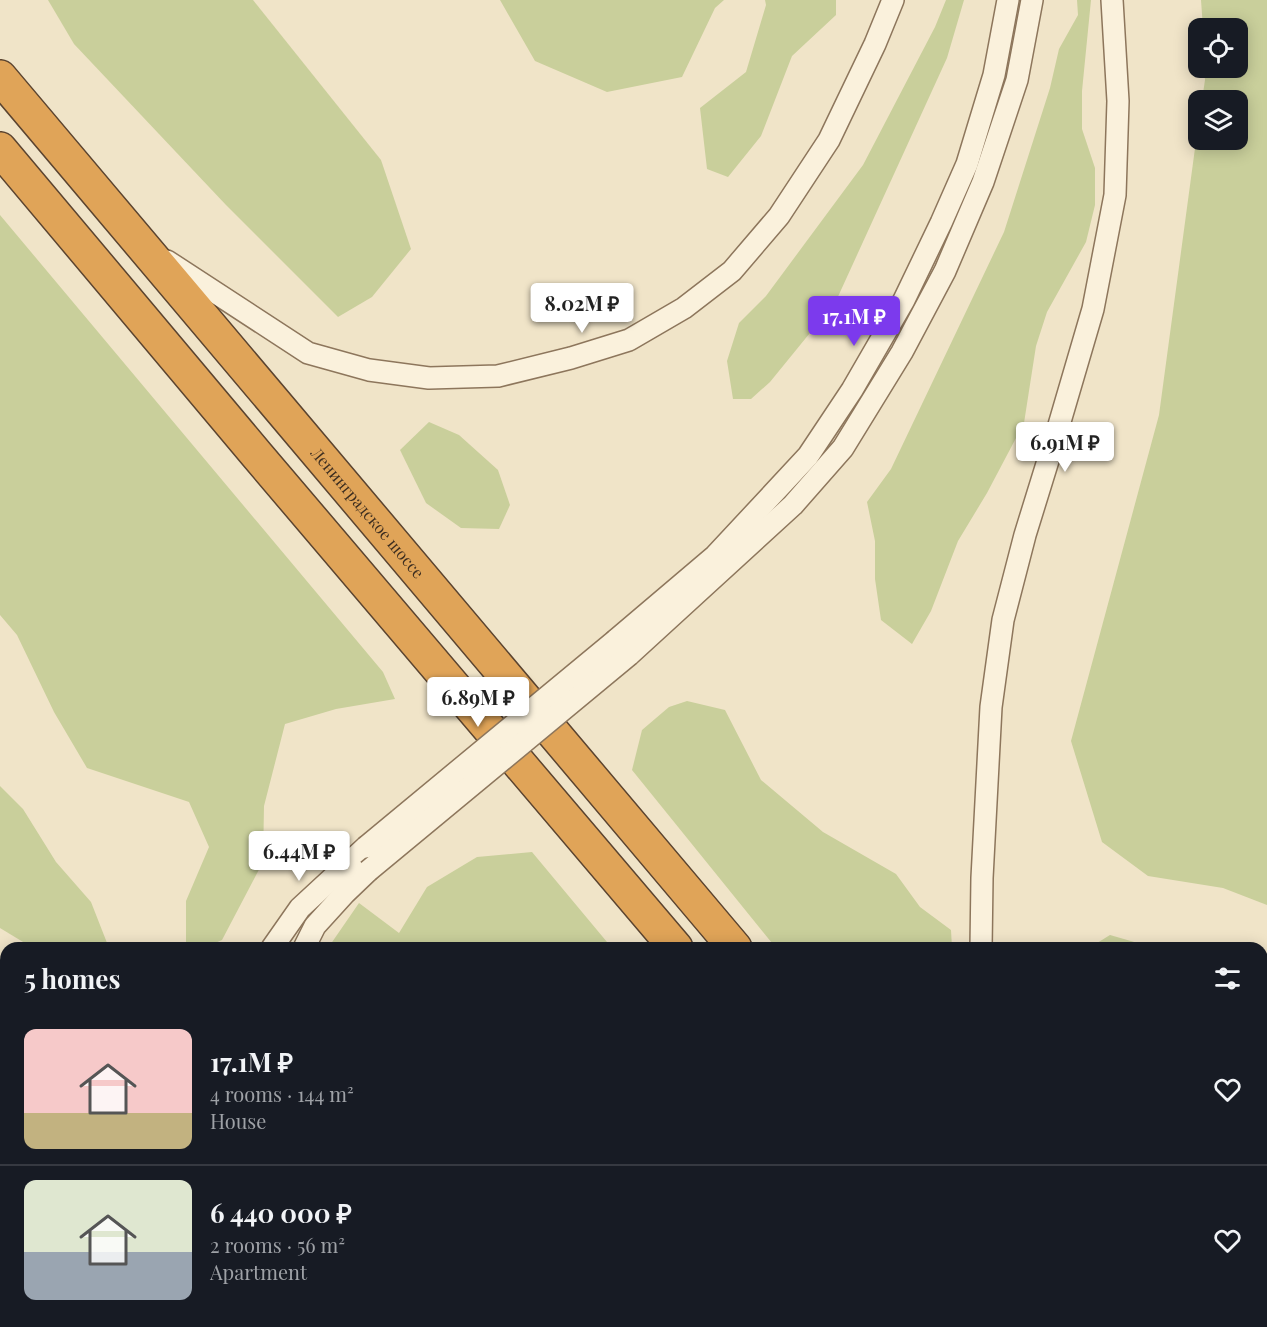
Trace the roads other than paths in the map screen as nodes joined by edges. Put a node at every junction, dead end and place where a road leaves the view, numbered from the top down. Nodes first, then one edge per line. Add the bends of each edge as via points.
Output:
1 (893, 0) edge
2 (1008, 0) edge
3 (1032, 0) edge
4 (1112, 0) edge
5 (0, 77) edge
6 (0, 149) edge
7 (142, 245) junction
8 (622, 647) junction
9 (276, 942) edge
10 (307, 942) edge
11 (671, 942) edge
12 (730, 942) edge
13 (981, 942) edge

1 - 7 street via 829,140 779,216 732,271 684,308 629,340 498,376 429,378 369,370 308,353
2 - 8 street via 994,75 967,164 904,300 852,390 808,456 715,556
3 - 8 street via 1017,80 983,182 945,271 902,352 843,448 793,505
4 - 13 street via 1118,101 1115,195 1093,309 1025,535 1004,620 991,707
5 - 7 highway, Ленинградское шоссе
6 - 11 highway
7 - 12 highway, Ленинградское шоссе
8 - 9 street, bridge via 366,847 300,908
8 - 10 street, bridge via 368,871 315,926

